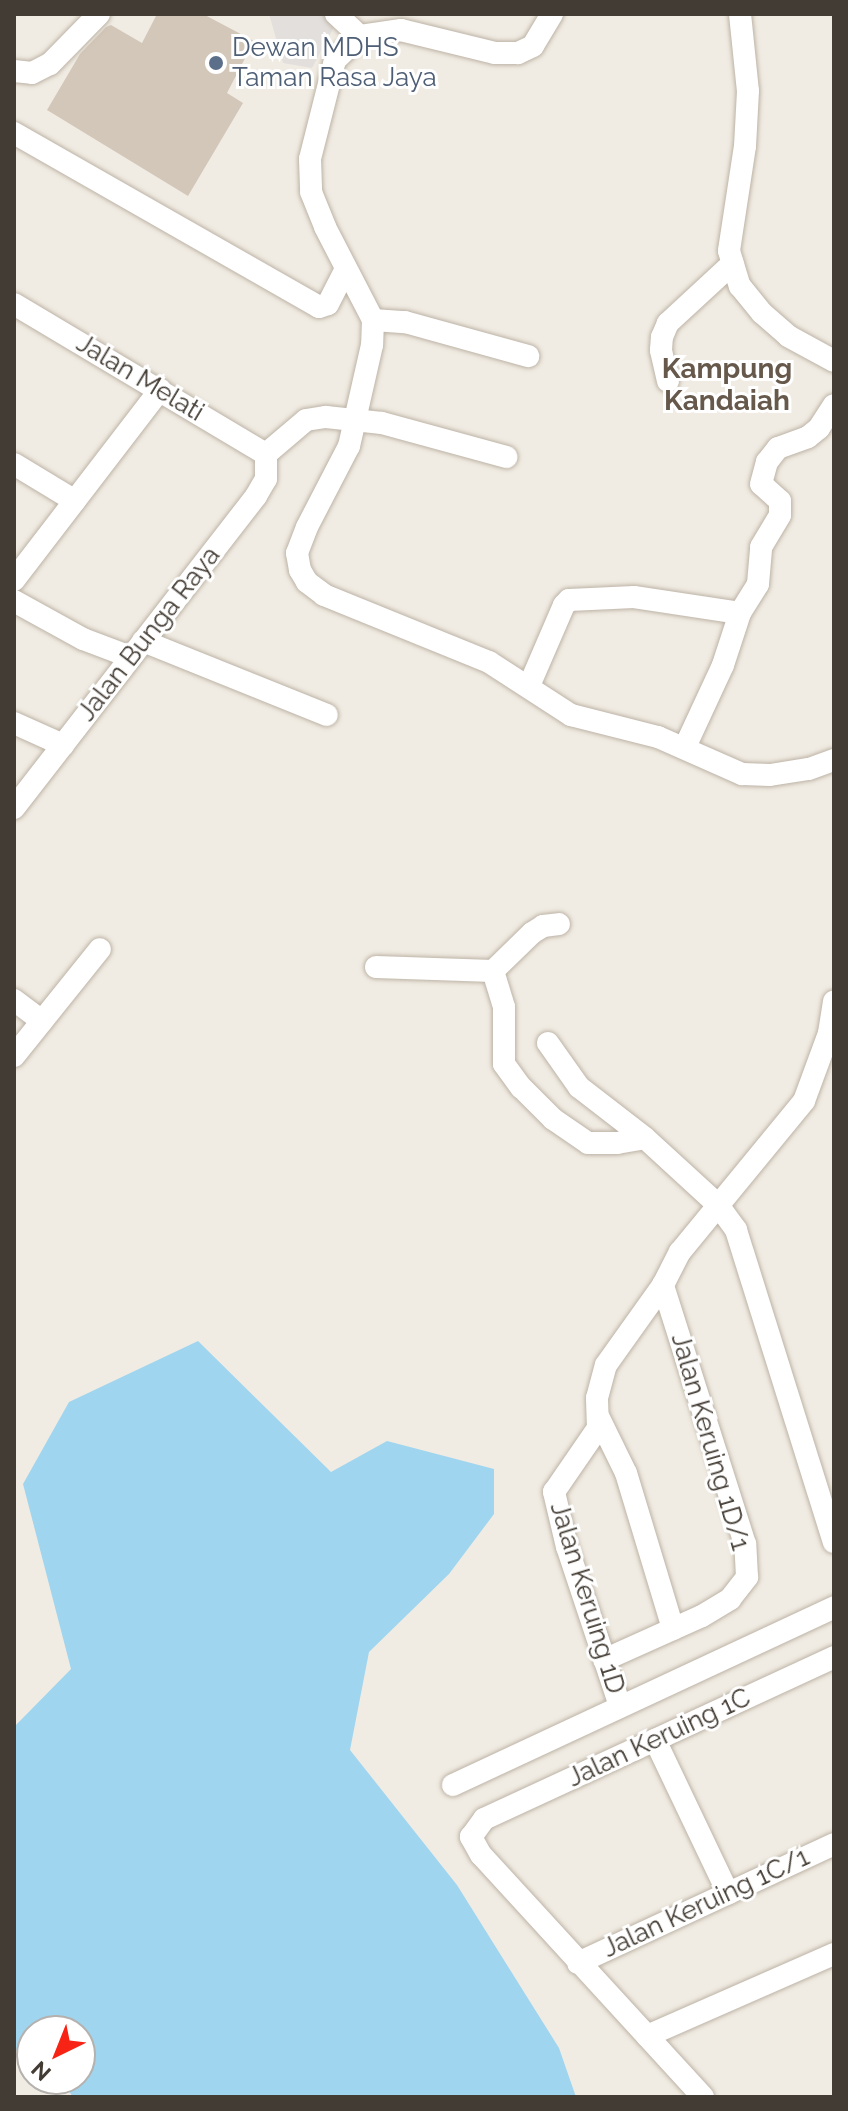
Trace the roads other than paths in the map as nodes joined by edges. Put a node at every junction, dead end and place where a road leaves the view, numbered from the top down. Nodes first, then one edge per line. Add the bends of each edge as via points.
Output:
1 (99, 14) edge
2 (336, 14) edge
3 (552, 14) edge
4 (740, 14) edge
5 (401, 22) edge
6 (360, 36) junction
7 (14, 71) edge
8 (14, 133) edge
9 (733, 263) junction
10 (346, 269) junction
11 (14, 304) edge
12 (373, 320) junction
13 (528, 356) dead end
14 (834, 361) edge
15 (668, 381) dead end
16 (160, 390) junction
17 (834, 405) edge
18 (356, 420) junction
19 (266, 454) junction
20 (506, 457) dead end
21 (14, 464) edge
22 (75, 501) junction
23 (14, 580) edge
24 (14, 601) edge
25 (740, 613) junction
26 (137, 649) junction
27 (529, 686) junction
28 (327, 715) dead end
29 (14, 723) edge
30 (63, 745) junction
31 (685, 747) junction
32 (834, 760) edge
33 (14, 808) edge
34 (559, 924) dead end
35 (100, 949) dead end
36 (376, 967) dead end
37 (493, 971) junction
38 (14, 1000) edge
39 (834, 1001) edge
40 (42, 1021) junction
41 (548, 1043) dead end
42 (14, 1056) edge
43 (645, 1138) junction
44 (718, 1205) junction
45 (663, 1285) junction
46 (599, 1418) junction
47 (834, 1542) edge
48 (834, 1607) edge
49 (673, 1629) junction
50 (834, 1657) edge
51 (604, 1660) junction
52 (620, 1706) junction
53 (655, 1740) junction
54 (453, 1785) dead end
55 (834, 1844) edge
56 (728, 1893) junction
57 (834, 1954) edge
58 (578, 1963) junction
59 (647, 2036) junction
60 (703, 2097) edge

1 - 7 street via 50,64 32,73
2 - 6 street
3 - 5 street via 533,46 518,53 495,53
4 - 9 street via 748,91 745,146 732,215
5 - 6 street
6 - 10 street via 335,60 310,159 311,192
8 - 10 street via 319,307 328,304
9 - 14 street via 740,286 762,313 788,336
9 - 15 street via 668,323 661,350
10 - 12 street
11 - 16 street, Jalan Melati
12 - 13 street via 405,322
12 - 18 street
16 - 19 street, Jalan Melati
16 - 22 street
17 - 25 street via 819,428 778,448 767,462 761,484 782,506 761,547 758,584
18 - 19 street via 306,420
18 - 20 street
18 - 27 street via 349,446 297,553 307,582 372,617 489,662
19 - 26 street, Jalan Bunga Raya via 266,479 256,496
21 - 22 street
22 - 23 street
24 - 26 street via 59,627
25 - 27 street via 634,597 569,600
25 - 31 street via 723,665
26 - 28 street
26 - 30 street, Jalan Bunga Raya
27 - 31 street via 571,715
29 - 30 street
30 - 33 street, Jalan Bunga Raya
31 - 32 street via 742,774 770,775
34 - 37 street via 532,933
35 - 40 street
36 - 37 street
37 - 43 street via 504,1007 504,1064 521,1087 553,1119 588,1143
38 - 40 street
39 - 44 street, Jalan Keruing 1D via 829,1033 804,1101
40 - 42 street
41 - 43 street via 579,1087
43 - 44 street
44 - 45 street, Jalan Keruing 1D via 680,1252
44 - 47 street via 736,1230
45 - 46 street, Jalan Keruing 1D via 606,1365 598,1388
45 - 49 street, Jalan Keruing 1D/1 via 745,1544 747,1577 730,1599
46 - 49 street via 626,1473
46 - 51 street, Jalan Keruing 1D via 591,1440 554,1492
48 - 52 street
49 - 51 street, Jalan Keruing 1D/1
50 - 53 street, Jalan Keruing 1C
51 - 52 street, Jalan Keruing 1D
52 - 54 street
53 - 56 street
53 - 58 street, Jalan Keruing 1C via 484,1819 471,1837 481,1855
55 - 56 street, Jalan Keruing 1C/1
56 - 58 street, Jalan Keruing 1C/1
57 - 59 street
58 - 59 street
59 - 60 street

